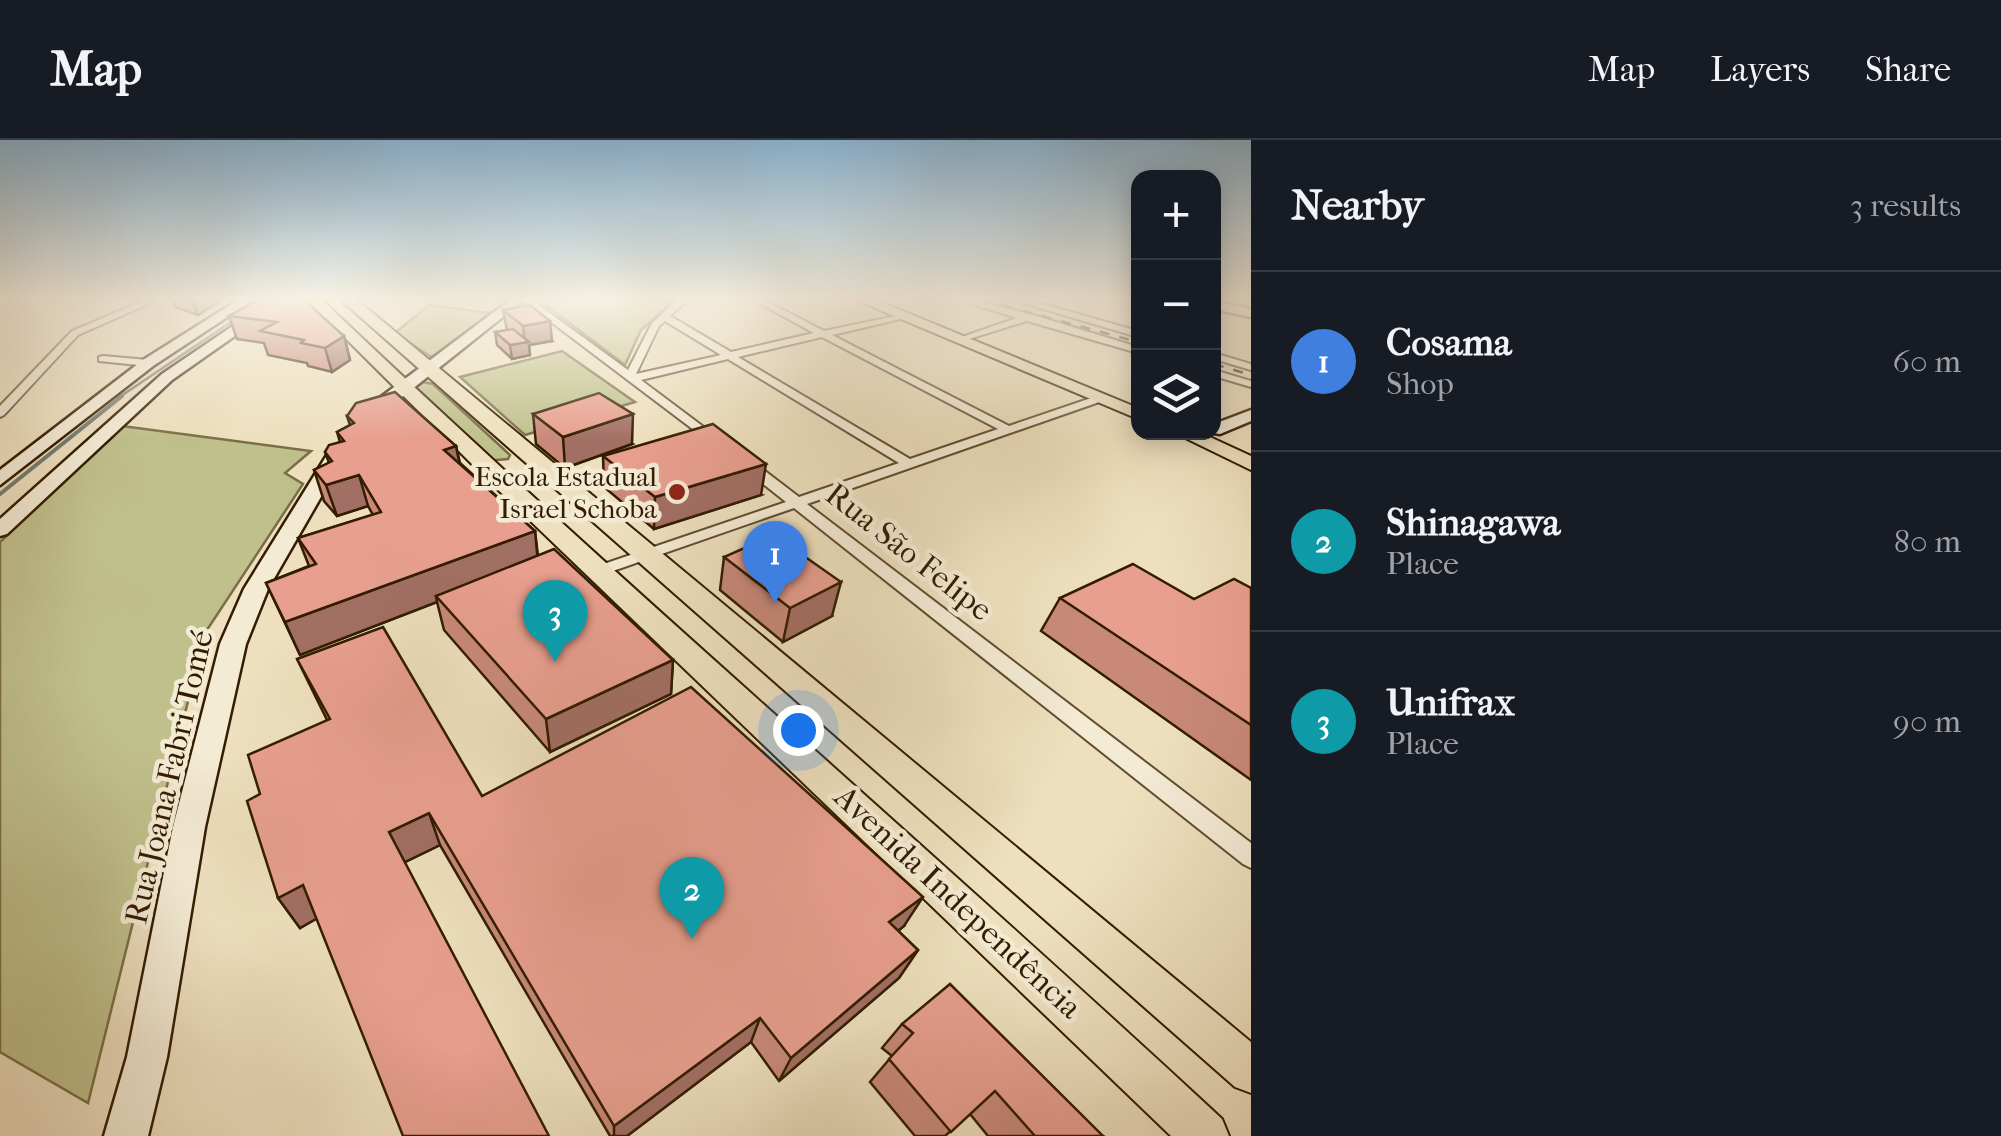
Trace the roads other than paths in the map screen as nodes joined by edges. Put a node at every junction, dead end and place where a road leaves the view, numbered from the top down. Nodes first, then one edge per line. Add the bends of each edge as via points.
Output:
1 (60, 346) edge
2 (175, 346) edge
3 (212, 346) edge
4 (374, 346) edge
5 (389, 346) edge
6 (440, 346) edge
7 (590, 346) edge
8 (642, 346) edge
9 (718, 346) edge
10 (771, 346) edge
11 (845, 346) edge
12 (978, 346) edge
13 (733, 355) junction
14 (1221, 358) edge
15 (103, 359) dead end
16 (148, 364) junction
17 (1251, 367) edge
18 (404, 368) junction
19 (1221, 375) edge
20 (632, 377) junction
21 (1251, 384) edge
22 (1101, 398) junction
23 (6, 399) edge
24 (1131, 411) edge
25 (0, 413) edge
26 (1251, 415) edge
27 (1221, 425) edge
28 (1010, 431) junction
29 (1211, 440) edge
30 (518, 447) junction
31 (1251, 464) edge
32 (910, 465) junction
33 (542, 468) junction
34 (490, 471) junction
35 (0, 479) edge
36 (795, 500) junction
37 (0, 530) edge
38 (645, 552) junction
39 (601, 570) junction
40 (1251, 858) edge
41 (1251, 1072) edge
42 (126, 1136) edge
43 (1205, 1136) edge

1 - 23 street
2 - 16 street
3 - 37 street via 168,377
4 - 18 main road, Avenida Independência
5 - 18 main road, Avenida Independência
6 - 18 street, Rua Joana Fabri Tomé
7 - 20 street, Rua São Felipe
8 - 20 street
9 - 13 street
10 - 13 street
11 - 28 street
12 - 22 main road
13 - 20 street
13 - 32 street
14 - 17 street
15 - 16 street
16 - 35 street
18 - 30 main road, Avenida Independência
18 - 34 main road, Avenida Independência
18 - 42 street, Rua Joana Fabri Tomé via 348,434 242,617 189,827 148,1058
19 - 21 street
20 - 36 street, Rua São Felipe
22 - 24 main road
22 - 28 street
23 - 25 street
26 - 27 street
28 - 32 street
29 - 31 main road
30 - 33 main road, Avenida Independência
30 - 34 main road via 510,461
32 - 36 street
33 - 34 main road
33 - 38 main road, Avenida Independência
34 - 39 main road, Avenida Independência
36 - 38 street
36 - 40 street, Rua São Felipe
38 - 39 street
38 - 41 main road, Avenida Independência
39 - 43 main road, Avenida Independência

